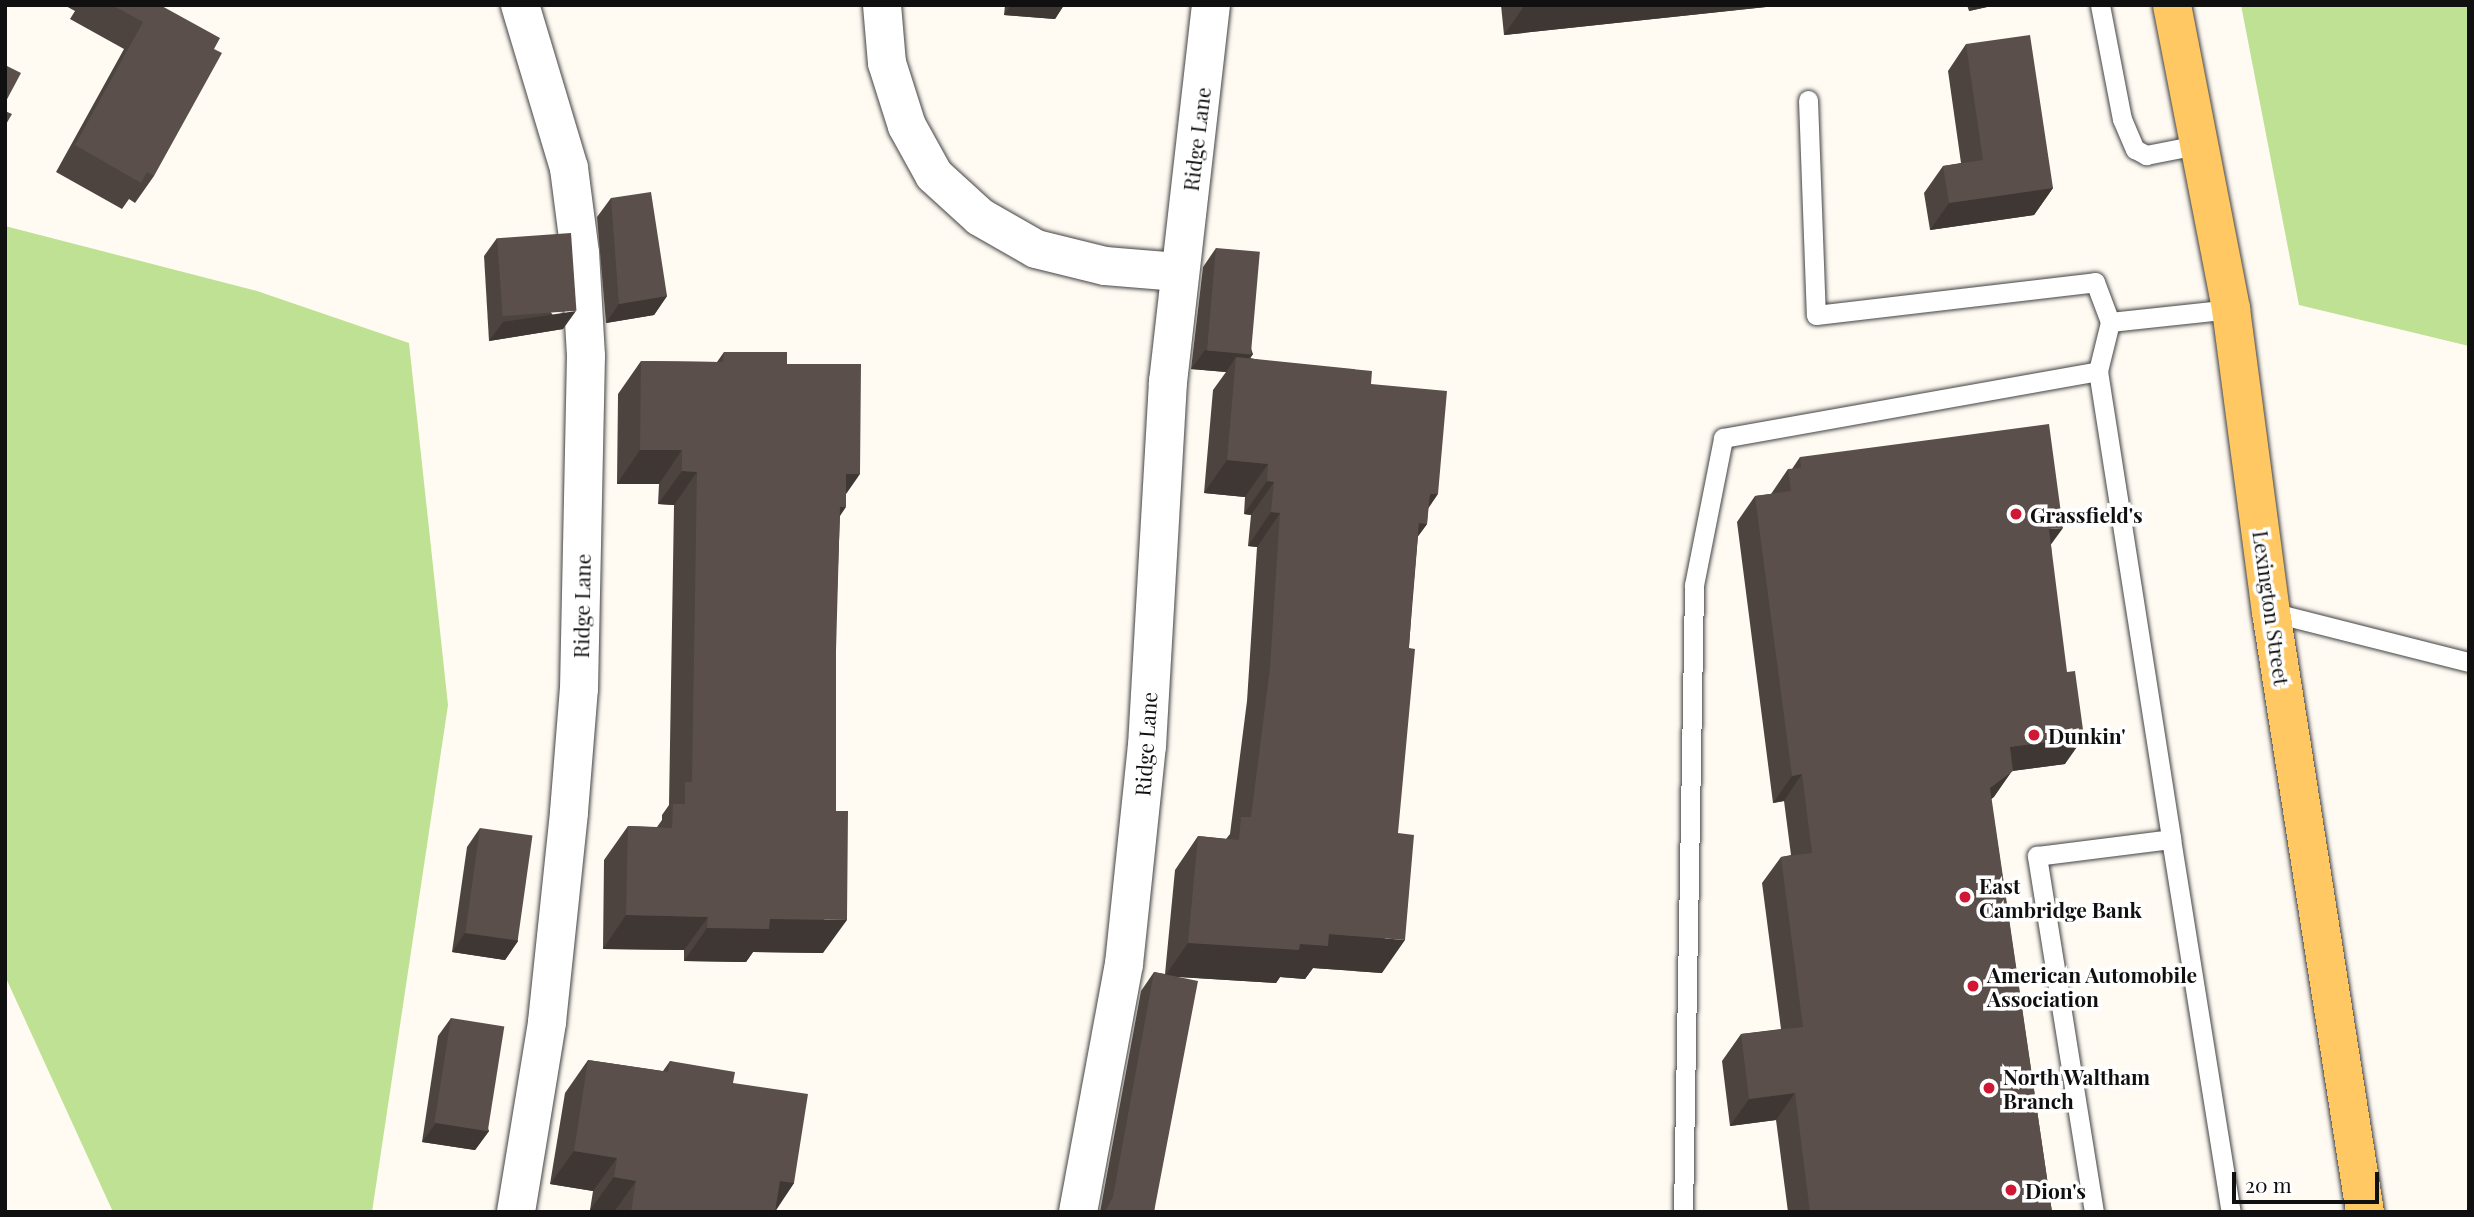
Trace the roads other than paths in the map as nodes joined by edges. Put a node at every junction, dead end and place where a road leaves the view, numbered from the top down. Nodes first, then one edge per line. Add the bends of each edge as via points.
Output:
1 (520, 5) edge
2 (882, 5) edge
3 (1211, 5) edge
4 (2100, 5) edge
5 (2172, 5) edge
6 (1808, 100) dead end
7 (2202, 144) junction
8 (1178, 272) junction
9 (2231, 309) junction
10 (2110, 322) junction
11 (2098, 372) junction
12 (2271, 612) junction
13 (2469, 662) edge
14 (2171, 839) junction
15 (516, 1212) edge
16 (1077, 1212) edge
17 (1683, 1212) edge
18 (2094, 1212) edge
19 (2231, 1212) edge
20 (2365, 1212) edge

1 - 15 street, Ridge Lane via 569,168 586,356 579,689 569,812 545,1034
2 - 8 street via 887,63 907,126 934,175 980,217 1036,249 1105,266
3 - 8 street, Ridge Lane
4 - 7 lane via 2122,120 2135,149 2146,155
5 - 7 main road, Lexington Street
6 - 10 lane via 1816,315 2095,282
7 - 9 main road, Lexington Street
8 - 16 street, Ridge Lane via 1159,490 1147,746 1133,884 1124,964
9 - 10 lane
9 - 12 main road, Lexington Street
10 - 11 lane
11 - 14 lane
11 - 17 lane via 1723,438 1694,585
12 - 13 lane
12 - 20 main road, Lexington Street
14 - 18 lane via 2037,856
14 - 19 lane

